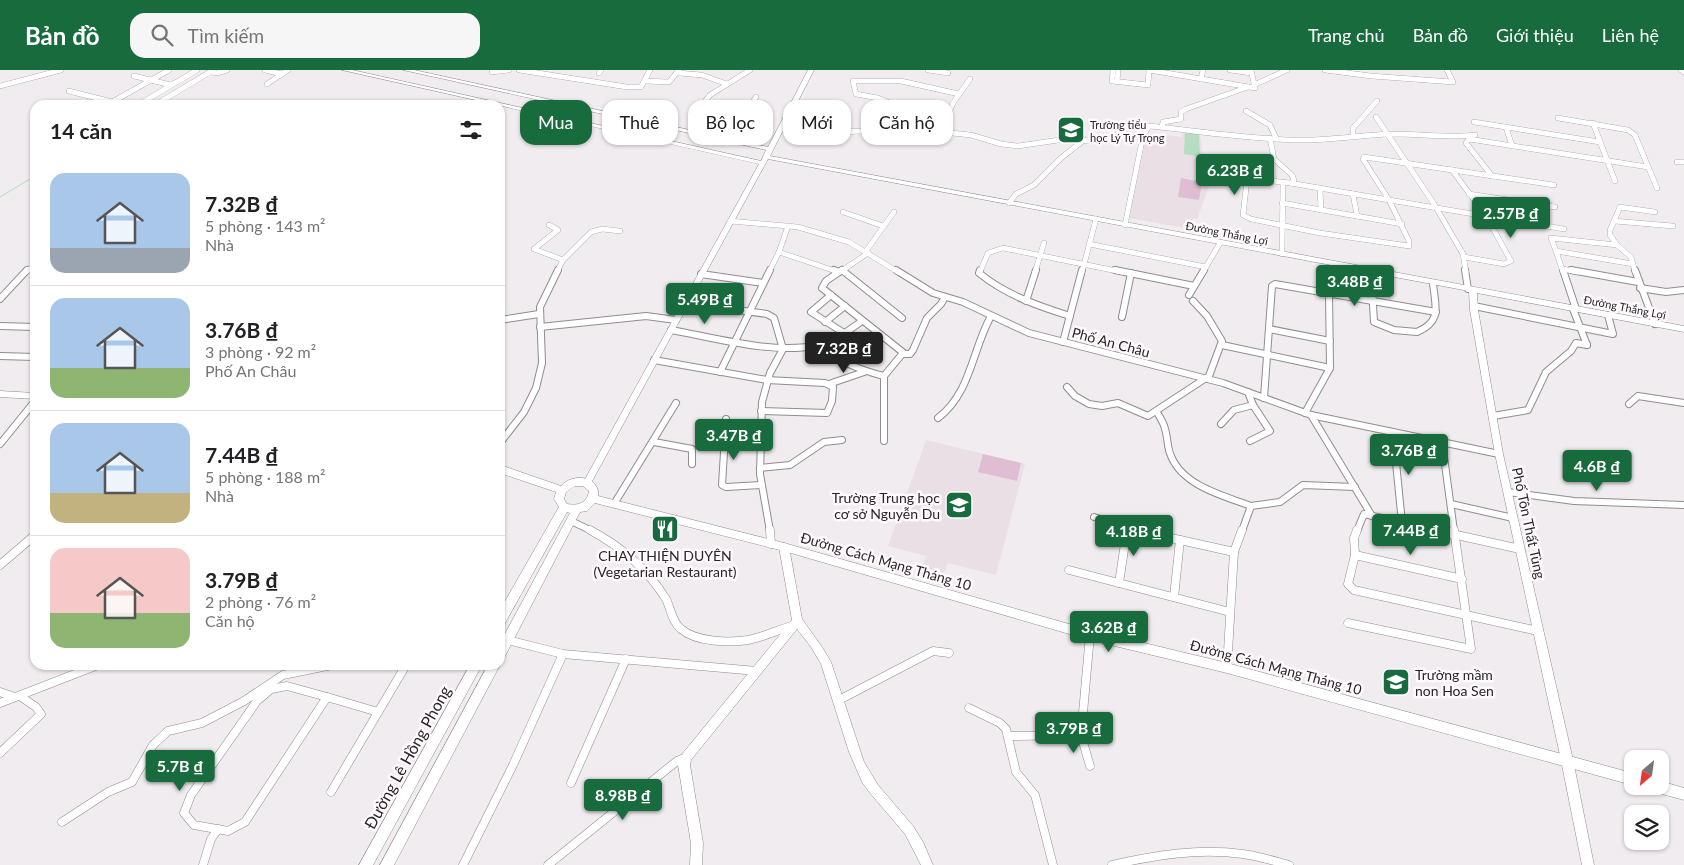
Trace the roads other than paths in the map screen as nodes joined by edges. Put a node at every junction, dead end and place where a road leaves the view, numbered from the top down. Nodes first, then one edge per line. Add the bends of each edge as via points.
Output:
1 (37, 70) edge
2 (61, 70) edge
3 (169, 70) edge
4 (198, 70) edge
5 (227, 70) edge
6 (265, 70) edge
7 (288, 70) edge
8 (346, 70) edge
9 (406, 70) edge
10 (509, 70) edge
11 (519, 70) edge
12 (650, 70) edge
13 (750, 70) edge
14 (811, 70) edge
15 (928, 70) edge
16 (1113, 70) edge
17 (1118, 70) edge
18 (1149, 70) edge
19 (1203, 70) edge
20 (1230, 70) edge
21 (1287, 70) edge
22 (1325, 70) edge
23 (1377, 70) edge
24 (1447, 70) edge
25 (678, 71) edge
26 (492, 72) dead end
27 (1251, 72) edge
28 (948, 73) dead end
29 (43, 74) junction
30 (282, 74) junction
31 (134, 76) dead end
32 (1382, 76) junction
33 (443, 78) junction
34 (970, 79) dead end
35 (1201, 79) junction
36 (151, 80) junction
37 (645, 81) junction
38 (1114, 82) junction
39 (267, 84) dead end
40 (727, 84) junction
41 (171, 85) junction
42 (0, 86) edge
43 (1252, 86) junction
44 (429, 88) junction
45 (69, 91) dead end
46 (959, 94) junction
47 (756, 97) dead end
48 (104, 100) edge
49 (116, 100) edge
50 (146, 100) edge
51 (162, 100) edge
52 (481, 100) edge
53 (544, 100) edge
54 (706, 100) edge
55 (754, 100) edge
56 (883, 100) edge
57 (1377, 102) dead end
58 (953, 103) edge
59 (505, 105) edge
60 (520, 109) edge
61 (592, 110) edge
62 (1246, 111) dead end
63 (1376, 117) dead end
64 (1558, 118) dead end
65 (1474, 122) dead end
66 (1593, 123) junction
67 (592, 125) edge
68 (1162, 126) junction
69 (1506, 127) junction
70 (688, 131) edge
71 (953, 134) edge
72 (1388, 134) junction
73 (1475, 135) dead end
74 (1143, 136) junction
75 (1353, 136) junction
76 (1273, 138) junction
77 (1084, 140) junction
78 (1600, 142) junction
79 (752, 145) edge
80 (1512, 146) junction
81 (770, 149) junction
82 (764, 160) junction
83 (1607, 161) junction
84 (1677, 162) dead end
85 (1684, 162) edge
86 (1407, 164) junction
87 (1648, 167) junction
88 (1452, 170) junction
89 (1492, 176) junction
90 (1615, 180) dead end
91 (1283, 182) junction
92 (1291, 184) junction
93 (1554, 186) dead end
94 (1320, 188) junction
95 (1657, 188) dead end
96 (1353, 194) junction
97 (1469, 194) junction
98 (1389, 200) junction
99 (1009, 203) junction
100 (1282, 203) junction
101 (1555, 207) dead end
102 (1437, 208) junction
103 (1322, 210) junction
104 (843, 212) dead end
105 (894, 212) dead end
106 (1655, 212) dead end
107 (1357, 216) junction
108 (1486, 216) junction
109 (1096, 220) junction
110 (730, 221) junction
111 (1614, 221) junction
112 (1402, 224) junction
113 (549, 225) dead end
114 (1125, 225) junction
115 (788, 226) junction
116 (884, 226) junction
117 (1282, 226) junction
118 (1673, 226) dead end
119 (1564, 230) dead end
120 (620, 231) dead end
121 (1044, 243) dead end
122 (1220, 243) junction
123 (1089, 244) junction
124 (1617, 245) junction
125 (1556, 251) junction
126 (779, 252) junction
127 (867, 252) junction
128 (1282, 254) junction
129 (1041, 255) junction
130 (1464, 257) junction
131 (563, 260) junction
132 (1084, 264) junction
133 (1633, 264) junction
134 (1206, 267) junction
135 (30, 268) edge
136 (1563, 269) junction
137 (841, 271) junction
138 (1371, 271) junction
139 (701, 274) junction
140 (1131, 274) junction
141 (763, 283) junction
142 (1433, 283) junction
143 (1639, 285) junction
144 (1194, 286) junction
145 (1470, 290) junction
146 (1684, 290) edge
147 (1329, 292) junction
148 (831, 295) junction
149 (1189, 295) dead end
150 (944, 297) junction
151 (0, 299) edge
152 (1374, 300) junction
153 (1026, 301) junction
154 (1194, 301) dead end
155 (686, 303) junction
156 (845, 306) junction
157 (1474, 306) junction
158 (1575, 309) junction
159 (1436, 312) junction
160 (749, 313) junction
161 (539, 314) junction
162 (1608, 315) junction
163 (991, 316) junction
164 (1070, 316) junction
165 (902, 318) dead end
166 (1122, 318) dead end
167 (505, 319) edge
168 (676, 320) junction
169 (862, 321) junction
170 (825, 322) junction
171 (1655, 324) junction
172 (0, 326) edge
173 (540, 327) junction
174 (1580, 327) junction
175 (30, 328) edge
176 (1269, 328) junction
177 (671, 330) junction
178 (1684, 330) edge
179 (844, 333) junction
180 (735, 341) junction
181 (1330, 341) junction
182 (1064, 342) junction
183 (820, 345) junction
184 (1222, 345) junction
185 (783, 349) junction
186 (903, 353) junction
187 (1267, 354) junction
188 (0, 356) edge
189 (30, 357) edge
190 (654, 360) junction
191 (1330, 368) junction
192 (720, 372) junction
193 (864, 372) junction
194 (884, 376) junction
195 (768, 380) junction
196 (1206, 380) junction
197 (829, 384) junction
198 (1067, 387) dead end
199 (1248, 392) junction
200 (0, 394) edge
201 (30, 396) edge
202 (1264, 398) junction
203 (1684, 403) edge
204 (676, 404) dead end
205 (1629, 404) dead end
206 (1253, 405) junction
207 (30, 408) edge
208 (761, 411) junction
209 (1157, 412) junction
210 (1308, 414) junction
211 (1492, 416) junction
212 (938, 418) dead end
213 (726, 419) dead end
214 (1221, 424) dead end
215 (1393, 432) junction
216 (505, 437) edge
217 (842, 440) dead end
218 (1250, 440) dead end
219 (884, 441) dead end
220 (654, 442) junction
221 (1442, 442) junction
222 (0, 444) edge
223 (1499, 454) junction
224 (692, 464) dead end
225 (760, 468) junction
226 (505, 471) edge
227 (587, 483) junction
228 (761, 485) junction
229 (1355, 487) junction
230 (562, 490) junction
231 (1508, 492) junction
232 (593, 499) junction
233 (614, 504) junction
234 (1451, 504) junction
235 (1684, 505) edge
236 (1251, 506) junction
237 (564, 507) junction
238 (577, 509) junction
239 (1372, 516) junction
240 (1094, 517) dead end
241 (1513, 518) junction
242 (571, 522) junction
243 (1402, 523) junction
244 (1127, 528) junction
245 (1456, 534) junction
246 (30, 539) edge
247 (1180, 540) junction
248 (772, 544) junction
249 (784, 547) junction
250 (1520, 549) junction
251 (1234, 552) junction
252 (1355, 555) junction
253 (0, 565) edge
254 (1069, 570) dead end
255 (1462, 579) junction
256 (1119, 583) junction
257 (1174, 597) junction
258 (1230, 612) junction
259 (505, 613) edge
260 (1468, 615) junction
261 (1348, 622) dead end
262 (796, 623) junction
263 (1538, 631) junction
264 (1090, 635) junction
265 (505, 637) edge
266 (505, 639) edge
267 (949, 653) dead end
268 (564, 654) junction
269 (626, 659) junction
270 (1227, 668) junction
271 (86, 670) edge
272 (308, 670) edge
273 (403, 670) edge
274 (473, 670) edge
275 (491, 670) edge
276 (757, 670) junction
277 (0, 692) edge
278 (18, 697) junction
279 (327, 698) junction
280 (838, 700) junction
281 (0, 702) edge
282 (969, 708) dead end
283 (378, 712) junction
284 (1081, 735) junction
285 (1009, 736) junction
286 (0, 753) edge
287 (687, 757) junction
288 (1567, 760) junction
289 (1090, 766) dead end
290 (1624, 777) edge
291 (571, 783) dead end
292 (1669, 790) edge
293 (331, 792) dead end
294 (1684, 794) edge
295 (62, 822) dead end
296 (218, 829) junction
297 (203, 865) edge
298 (366, 865) edge
299 (387, 865) edge
300 (463, 865) edge
301 (548, 865) edge
302 (696, 865) edge
303 (927, 865) edge
304 (1052, 865) edge
305 (1112, 865) edge
306 (1289, 865) edge
307 (1588, 865) edge

1 - 29 street
2 - 29 street
3 - 36 street
4 - 41 street
5 - 51 street via 210,72
6 - 30 street
7 - 30 street
8 - 44 street, Đường Thắng Lợi
9 - 33 street
10 - 26 street
11 - 37 street via 627,87 642,86
12 - 37 street
13 - 40 street
14 - 81 street
15 - 28 street
16 - 38 street
17 - 38 street
18 - 35 street
18 - 38 street via 1148,85
19 - 35 street
20 - 27 street
21 - 43 street
22 - 32 street
23 - 32 street
24 - 32 street via 1453,82
25 - 37 street via 669,82
25 - 40 street
27 - 43 street
29 - 42 street
30 - 39 street
31 - 36 street
33 - 44 street
33 - 53 street
34 - 46 street
35 - 43 street
36 - 41 street
36 - 49 street
40 - 54 street
41 - 50 street
43 - 68 street via 1186,108 1181,112 1181,118 1163,122
44 - 52 street, Đường Thắng Lợi
45 - 48 street
46 - 56 street via 901,81 853,81 856,94
46 - 58 street
47 - 55 street
57 - 75 street via 1353,128
59 - 60 street, Đường Thắng Lợi
61 - 70 street
62 - 76 street via 1270,125
63 - 72 street
64 - 66 street
65 - 69 street
66 - 78 street
66 - 87 street via 1624,128 1635,134
67 - 82 street, Đường Thắng Lợi
68 - 74 street via 1149,126
68 - 76 street
69 - 78 street
69 - 80 street
71 - 77 street via 1018,146
72 - 73 street
72 - 75 street
72 - 86 street
74 - 77 street via 1118,133 1112,141
74 - 114 street
75 - 76 street via 1333,140
76 - 92 street via 1274,159 1292,175 1294,180
77 - 99 street
78 - 83 street
79 - 81 street
80 - 83 street
80 - 89 street via 1469,139 1466,143
81 - 82 street
82 - 99 street, Đường Thắng Lợi
82 - 110 street
83 - 87 street
83 - 90 street
84 - 85 street
86 - 88 street
86 - 98 street via 1364,157
86 - 102 street
87 - 95 street
88 - 89 street
88 - 97 street
89 - 93 street
91 - 92 street
91 - 100 street
91 - 117 street via 1249,178 1243,215
92 - 94 street
94 - 96 street
94 - 103 street
96 - 98 street
96 - 107 street
97 - 101 street
97 - 108 street
98 - 102 street
98 - 112 street
99 - 109 street, Đường Thắng Lợi
100 - 103 street
100 - 117 street
102 - 108 street
102 - 130 street
103 - 107 street
104 - 116 street
105 - 116 street
106 - 111 street via 1622,207
107 - 112 street
108 - 119 street
108 - 130 street via 1512,261 1504,264
109 - 114 street, Đường Thắng Lợi
109 - 123 street
110 - 115 street, Phố An Châu
110 - 139 street
111 - 118 street
111 - 124 street via 1610,235
112 - 117 street via 1408,246
113 - 131 street via 558,230 534,249
114 - 122 street, Đường Thắng Lợi
115 - 126 street
115 - 127 street, Phố An Châu via 841,239
116 - 127 street
117 - 128 street
120 - 131 street via 593,230
121 - 129 street
122 - 128 street, Đường Thắng Lợi
122 - 134 street
123 - 132 street
123 - 134 street
124 - 125 street via 1551,238
124 - 133 street via 1630,255
125 - 133 street
125 - 136 street
126 - 137 street
126 - 141 street
127 - 137 street
127 - 150 street, Phố An Châu
128 - 138 street, Đường Thắng Lợi
129 - 132 street
129 - 153 street
129 - 153 street via 1003,248 988,253 979,273
130 - 145 street
131 - 161 street
132 - 140 street
132 - 164 street
133 - 143 street
134 - 144 street
135 - 151 street
136 - 143 street
136 - 158 street
137 - 148 street via 821,286
137 - 165 street
138 - 142 street, Đường Thắng Lợi
138 - 152 street
139 - 141 street
139 - 155 street
140 - 144 street
140 - 166 street
141 - 160 street
142 - 145 street, Đường Thắng Lợi
142 - 159 street
143 - 146 street via 1666,292
143 - 171 street
144 - 149 street
145 - 157 street, Phố Tôn Thất Tùng
145 - 158 street, Đường Thắng Lợi
147 - 152 street
147 - 176 street via 1275,284 1272,286
147 - 181 street
148 - 156 street
148 - 170 street via 810,310
150 - 163 street, Phố An Châu
150 - 186 street via 940,307 926,319 910,354
152 - 159 street
152 - 159 street via 1375,324 1407,332 1420,331 1434,319
153 - 164 street
154 - 184 street via 1216,330
155 - 160 street
155 - 168 street
156 - 169 street
156 - 170 street
157 - 174 street
157 - 211 street, Phố Tôn Thất Tùng
158 - 162 street, Đường Thắng Lợi
158 - 174 street
160 - 180 street
160 - 185 street via 772,315
161 - 167 street
161 - 173 street
162 - 171 street, Đường Thắng Lợi
162 - 174 street via 1613,334
163 - 182 street, Phố An Châu via 1021,330
163 - 212 street via 981,332 958,399
164 - 182 street
168 - 173 street via 646,316
168 - 177 street
169 - 179 street
169 - 186 street
170 - 179 street
171 - 178 street, Đường Thắng Lợi
172 - 175 street
173 - 216 street via 544,349 536,386 518,422
174 - 211 street via 1587,345 1576,343 1546,372 1528,410
176 - 181 street
176 - 187 street
177 - 180 street
177 - 190 street
179 - 183 street
180 - 185 street
180 - 192 street
181 - 191 street
182 - 196 street, Phố An Châu
183 - 185 street
183 - 193 street via 835,358
184 - 187 street
184 - 196 street
185 - 195 street
186 - 194 street
187 - 191 street
187 - 202 street
188 - 189 street
190 - 192 street
190 - 227 street
191 - 210 street
192 - 195 street
193 - 194 street
193 - 197 street
194 - 219 street
195 - 197 street
195 - 208 street
196 - 199 street, Phố An Châu
196 - 209 street
197 - 208 street via 833,389 827,413
198 - 209 street via 1089,404 1118,403 1148,416
199 - 202 street, Phố An Châu
199 - 206 street
200 - 201 main road
202 - 210 street, Phố An Châu
203 - 205 street via 1638,396
204 - 220 street
206 - 214 street via 1234,410
206 - 218 street via 1270,432
207 - 222 street
208 - 225 street
209 - 236 street via 1173,461 1183,473 1203,487
210 - 215 street, Phố An Châu
210 - 229 street
211 - 223 street, Phố Tôn Thất Tùng
213 - 228 street via 722,485
215 - 221 street, Phố An Châu
215 - 243 street
217 - 225 street via 824,442 790,464
220 - 224 street via 692,449
220 - 233 street
221 - 223 street, Phố An Châu
221 - 234 street
223 - 231 street, Phố Tôn Thất Tùng
225 - 228 street
226 - 230 main road
227 - 230 main road via 573,482
227 - 232 main road via 594,490
228 - 248 street
229 - 236 street via 1303,485 1280,502
229 - 239 street
230 - 237 main road via 559,499
231 - 235 street via 1602,503
231 - 241 street, Phố Tôn Thất Tùng
232 - 233 main road, Đường Cách Mạng Tháng 10
232 - 238 main road via 585,507
233 - 248 main road, Đường Cách Mạng Tháng 10
234 - 241 street
234 - 245 street
236 - 251 street
237 - 238 main road
237 - 259 main road
238 - 242 main road
239 - 243 street
239 - 252 street via 1364,514 1354,538
240 - 244 street
241 - 250 street, Phố Tôn Thất Tùng
242 - 262 street via 595,531 631,559 665,599 677,626 686,634 745,640
242 - 265 main road
243 - 245 street
244 - 247 street
244 - 256 street
245 - 250 street
245 - 255 street
246 - 253 street
247 - 251 street
247 - 257 street
248 - 249 main road, Đường Cách Mạng Tháng 10
249 - 262 street
249 - 264 main road, Đường Cách Mạng Tháng 10
250 - 263 street, Phố Tôn Thất Tùng
251 - 258 street
252 - 255 street
252 - 260 street via 1348,584 1351,589
254 - 256 street
255 - 260 street
256 - 257 street
257 - 258 street
258 - 270 street
260 - 261 street via 1472,646 1469,650
260 - 263 street
262 - 276 street
262 - 280 street via 824,660
263 - 288 street, Phố Tôn Thất Tùng
264 - 270 main road, Đường Cách Mạng Tháng 10
264 - 284 street
266 - 268 street
267 - 280 street via 933,651
268 - 269 street
268 - 300 street
269 - 276 street
269 - 291 street
270 - 288 main road, Đường Cách Mạng Tháng 10
271 - 278 street
272 - 295 street via 283,675 202,723 168,731 154,746 132,782 108,792
273 - 283 street
274 - 298 main road, Đường Lê Hồng Phong
275 - 299 main road
276 - 287 street
277 - 278 street
278 - 281 street
278 - 286 street via 36,707 41,714
279 - 283 street
279 - 296 street via 245,822 228,831
279 - 296 street via 287,686 271,689 258,701 191,795 184,812 194,825
280 - 303 street via 865,776 912,834
282 - 285 street via 1000,723
283 - 293 street
284 - 285 street
284 - 289 street
285 - 304 street via 1016,772 1035,795
287 - 301 street via 677,761
287 - 302 street via 684,772 697,843
288 - 290 main road, Đường Cách Mạng Tháng 10
288 - 307 street, Phố Tôn Thất Tùng
292 - 294 main road
296 - 297 street via 211,839
305 - 306 street via 1161,854 1202,852 1244,854

